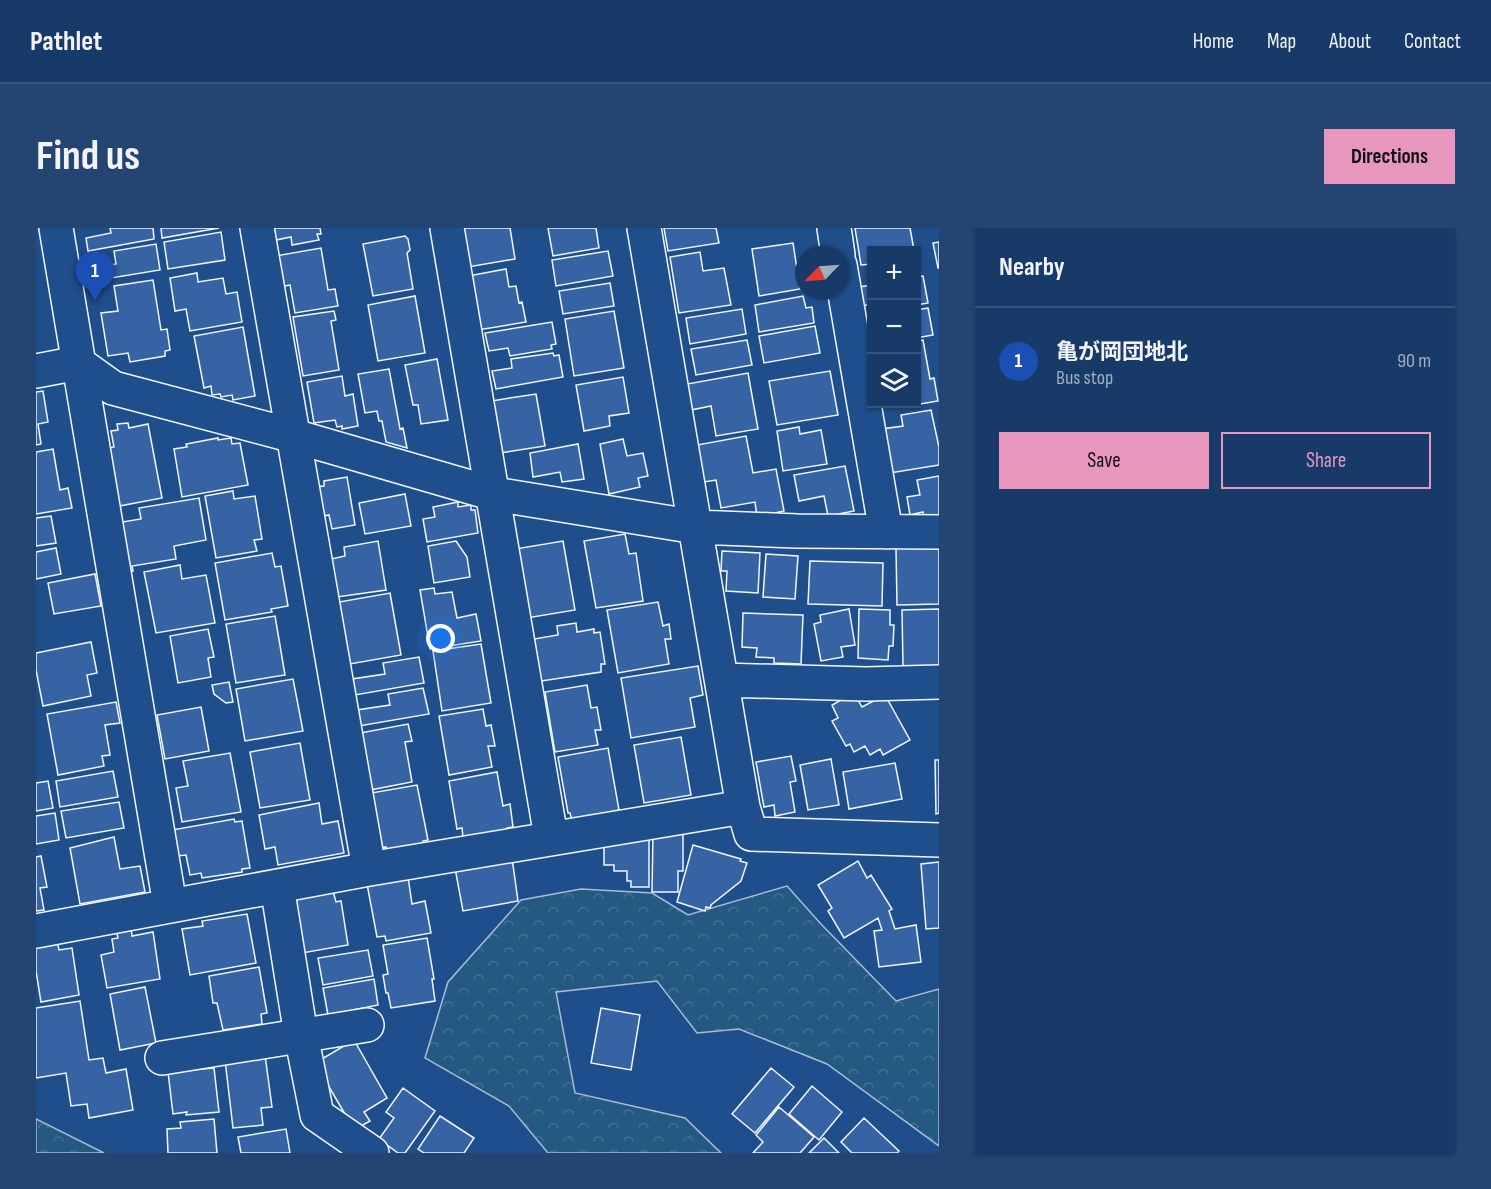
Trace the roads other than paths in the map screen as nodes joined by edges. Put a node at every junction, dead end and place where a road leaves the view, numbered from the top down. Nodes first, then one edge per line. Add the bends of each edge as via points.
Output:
1 (56, 228) edge
2 (257, 228) edge
3 (447, 228) edge
4 (644, 228) edge
5 (834, 228) edge
6 (837, 246) edge
7 (846, 300) edge
8 (78, 363) junction
9 (36, 371) edge
10 (294, 436) junction
11 (494, 494) junction
12 (696, 527) junction
13 (886, 532) junction
14 (939, 532) edge
15 (723, 680) junction
16 (939, 682) edge
17 (743, 807) junction
18 (551, 837) junction
19 (939, 840) edge
20 (369, 869) junction
21 (277, 886) junction
22 (170, 905) junction
23 (36, 931) edge
24 (367, 1025) dead end
25 (301, 1035) junction
26 (162, 1058) dead end
27 (372, 1153) edge

1 - 8 street
2 - 10 street
3 - 11 street
4 - 12 street
5 - 6 street
7 - 13 street
8 - 9 street
8 - 10 street via 113,388
8 - 22 street
10 - 11 street
10 - 20 street
11 - 12 street
11 - 18 street
12 - 13 street
12 - 15 street
13 - 14 street
15 - 16 street
15 - 17 street
17 - 18 street
17 - 19 street via 752,834
18 - 20 street
20 - 21 street
21 - 22 street
21 - 25 street
22 - 23 street
24 - 25 street
25 - 26 street
25 - 27 street via 317,1115

